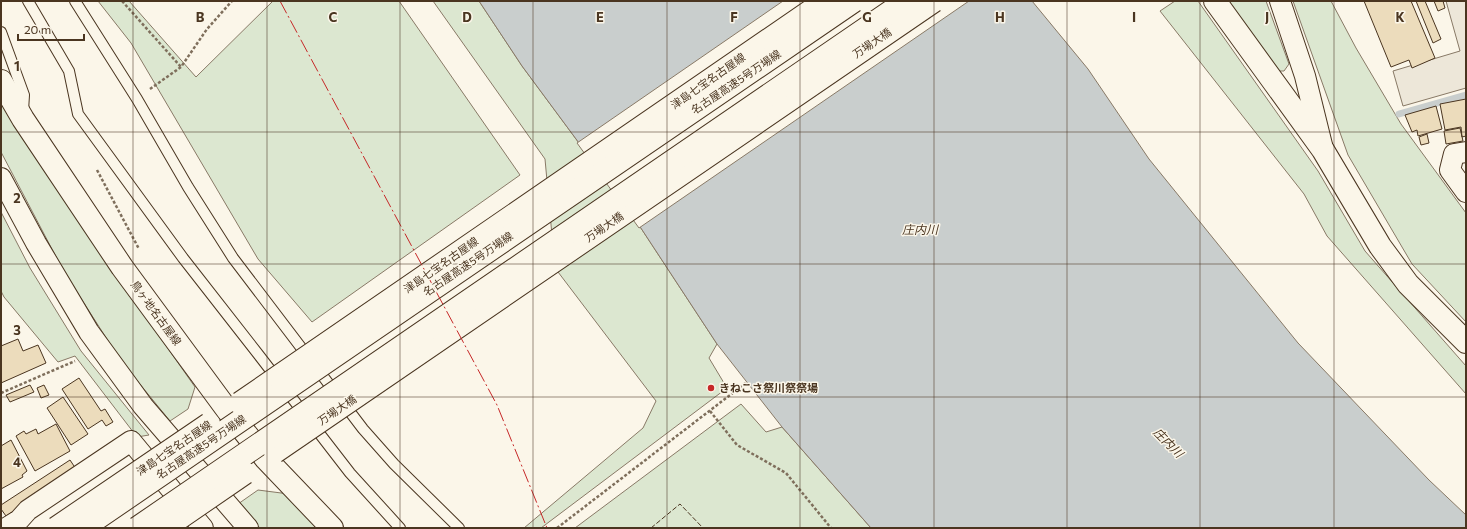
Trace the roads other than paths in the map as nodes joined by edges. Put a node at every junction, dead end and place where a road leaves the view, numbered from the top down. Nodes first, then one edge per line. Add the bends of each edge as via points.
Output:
1 (28, 1) edge
2 (75, 1) edge
3 (825, 1) edge
4 (854, 1) edge
5 (906, 1) edge
6 (934, 1) edge
7 (1215, 1) edge
8 (1280, 1) edge
9 (1, 32) edge
10 (1, 81) edge
11 (23, 119) junction
12 (1324, 150) junction
13 (1466, 152) edge
14 (1, 178) edge
15 (1466, 192) edge
16 (1466, 341) edge
17 (234, 407) junction
18 (271, 456) junction
19 (6, 528) edge
20 (56, 528) edge
21 (83, 528) edge
22 (137, 528) edge
23 (165, 528) edge
24 (203, 528) edge
25 (248, 528) edge
26 (332, 528) edge
27 (400, 528) edge
28 (459, 528) edge

1 - 27 lane via 69,71 78,114 262,361 350,472
2 - 28 lane via 137,99 188,188 234,258 363,429 394,464
3 - 17 main road, 津島七宝名古屋線, bridge
4 - 21 main road, 名古屋高速5号万場線, bridge
5 - 22 main road, bridge
6 - 18 main road, 万場大橋, bridge
7 - 12 main road
8 - 12 street via 1305,76
9 - 11 lane via 24,94
10 - 11 main road, 鳥ヶ地名古屋線
11 - 17 main road, 鳥ヶ地名古屋線 via 122,267
12 - 16 main road via 1380,246 1408,284
13 - 15 street via 1454,154 1450,170
14 - 25 street via 89,332 143,406
17 - 18 main road, 鳥ヶ地名古屋線
17 - 20 main road, 津島七宝名古屋線, bridge
18 - 23 main road, bridge
18 - 26 main road, 鳥ヶ地名古屋線
19 - 24 street via 19,520 28,510 131,441

